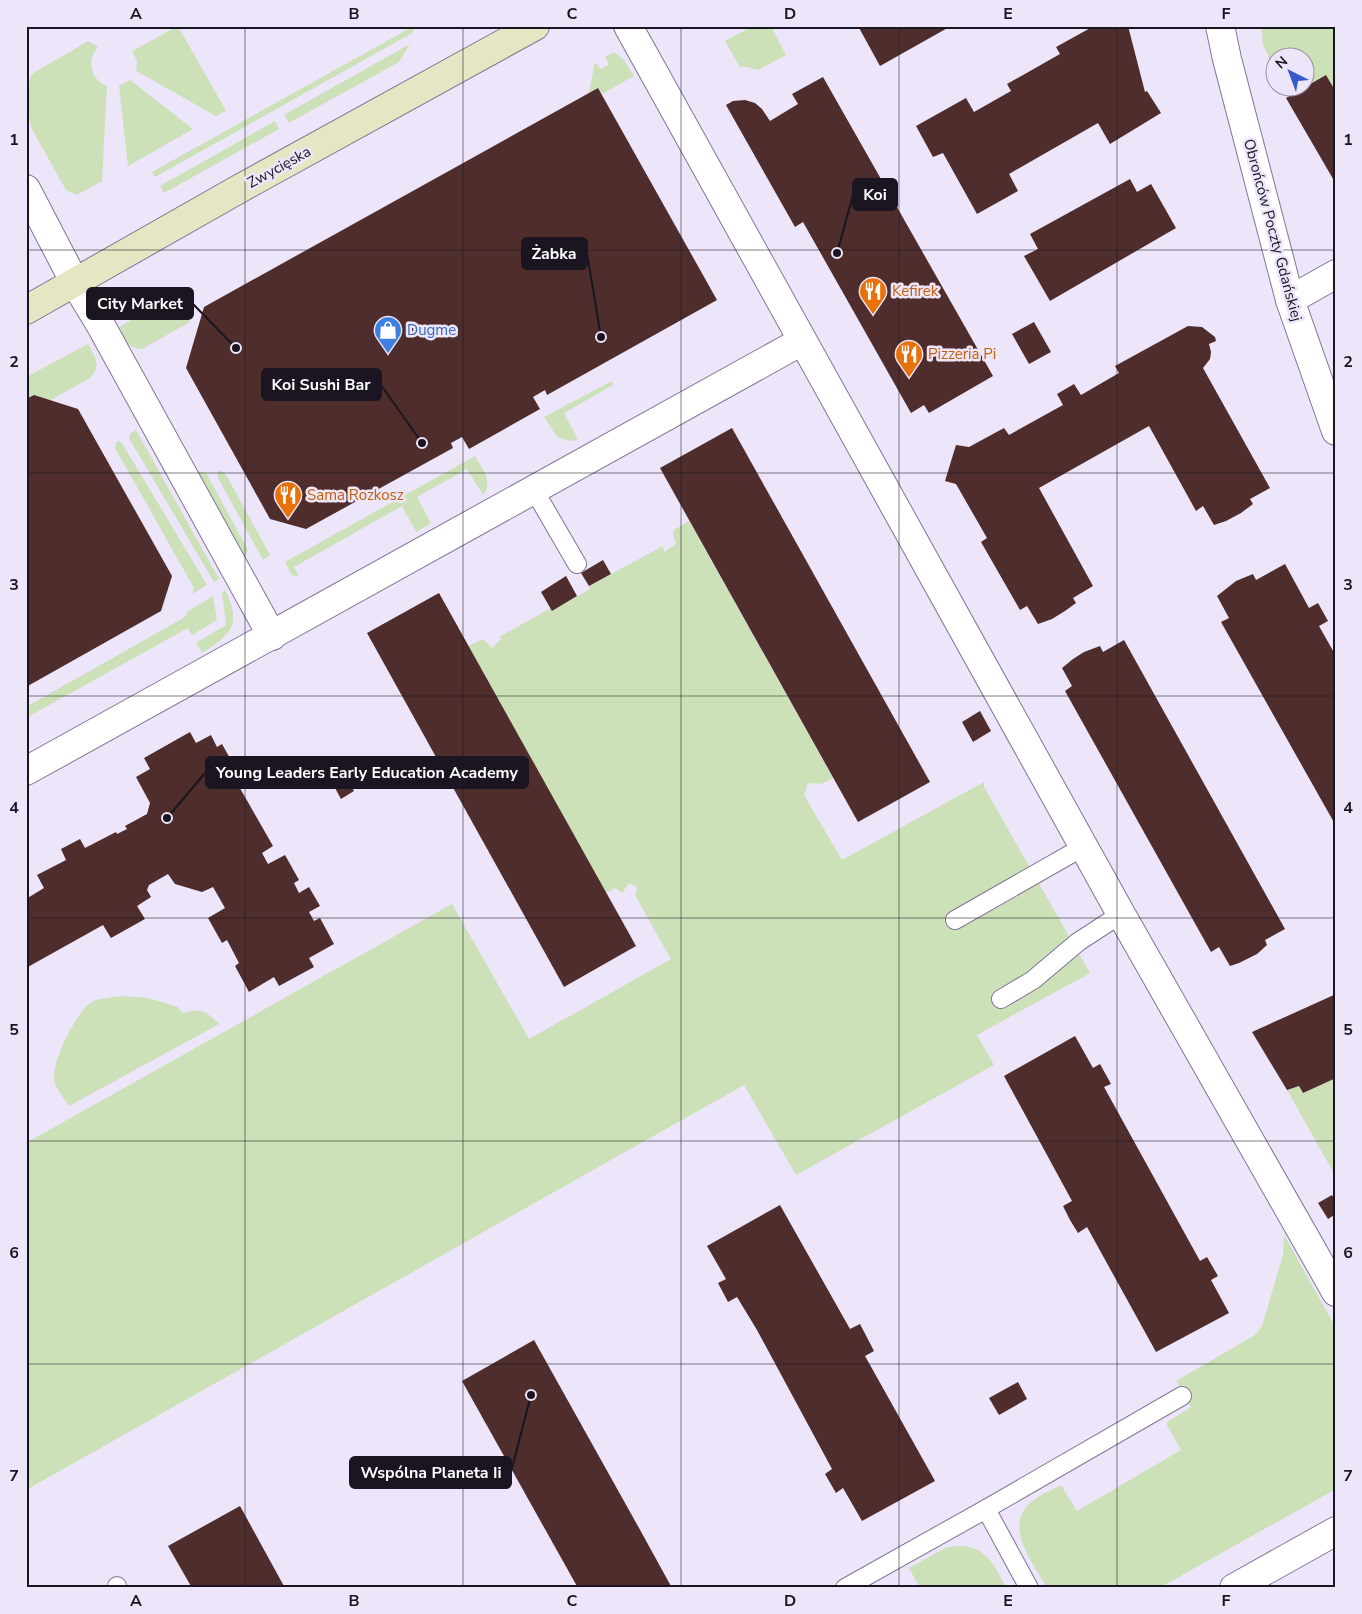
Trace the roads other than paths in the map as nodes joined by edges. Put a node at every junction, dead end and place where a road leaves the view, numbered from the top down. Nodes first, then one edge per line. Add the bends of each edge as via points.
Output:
1 (534, 26) edge
2 (628, 26) edge
3 (1220, 26) edge
4 (26, 190) edge
5 (1336, 274) edge
6 (75, 283) junction
7 (1290, 300) junction
8 (26, 310) edge
9 (802, 341) junction
10 (1336, 431) edge
11 (534, 490) junction
12 (577, 564) dead end
13 (272, 636) junction
14 (26, 771) edge
15 (1083, 847) junction
16 (1120, 914) junction
17 (954, 920) dead end
18 (1001, 999) dead end
19 (1336, 1292) edge
20 (1182, 1396) dead end
21 (986, 1509) junction
22 (1336, 1531) edge
23 (845, 1588) edge
24 (1029, 1588) edge
25 (1234, 1588) edge

1 - 6 street, Zwycięska
2 - 9 street
3 - 7 street, Obrońców Poczty Gdańskiej
4 - 6 street
5 - 7 street
6 - 8 street, Zwycięska
6 - 13 street
7 - 10 street, Obrońców Poczty Gdańskiej
9 - 11 street
9 - 15 street
11 - 12 lane
11 - 13 street
13 - 14 street
15 - 16 street
15 - 17 lane
16 - 18 lane via 1078,942 1034,980
16 - 19 street
20 - 21 lane
21 - 23 lane
21 - 24 lane
22 - 25 street

